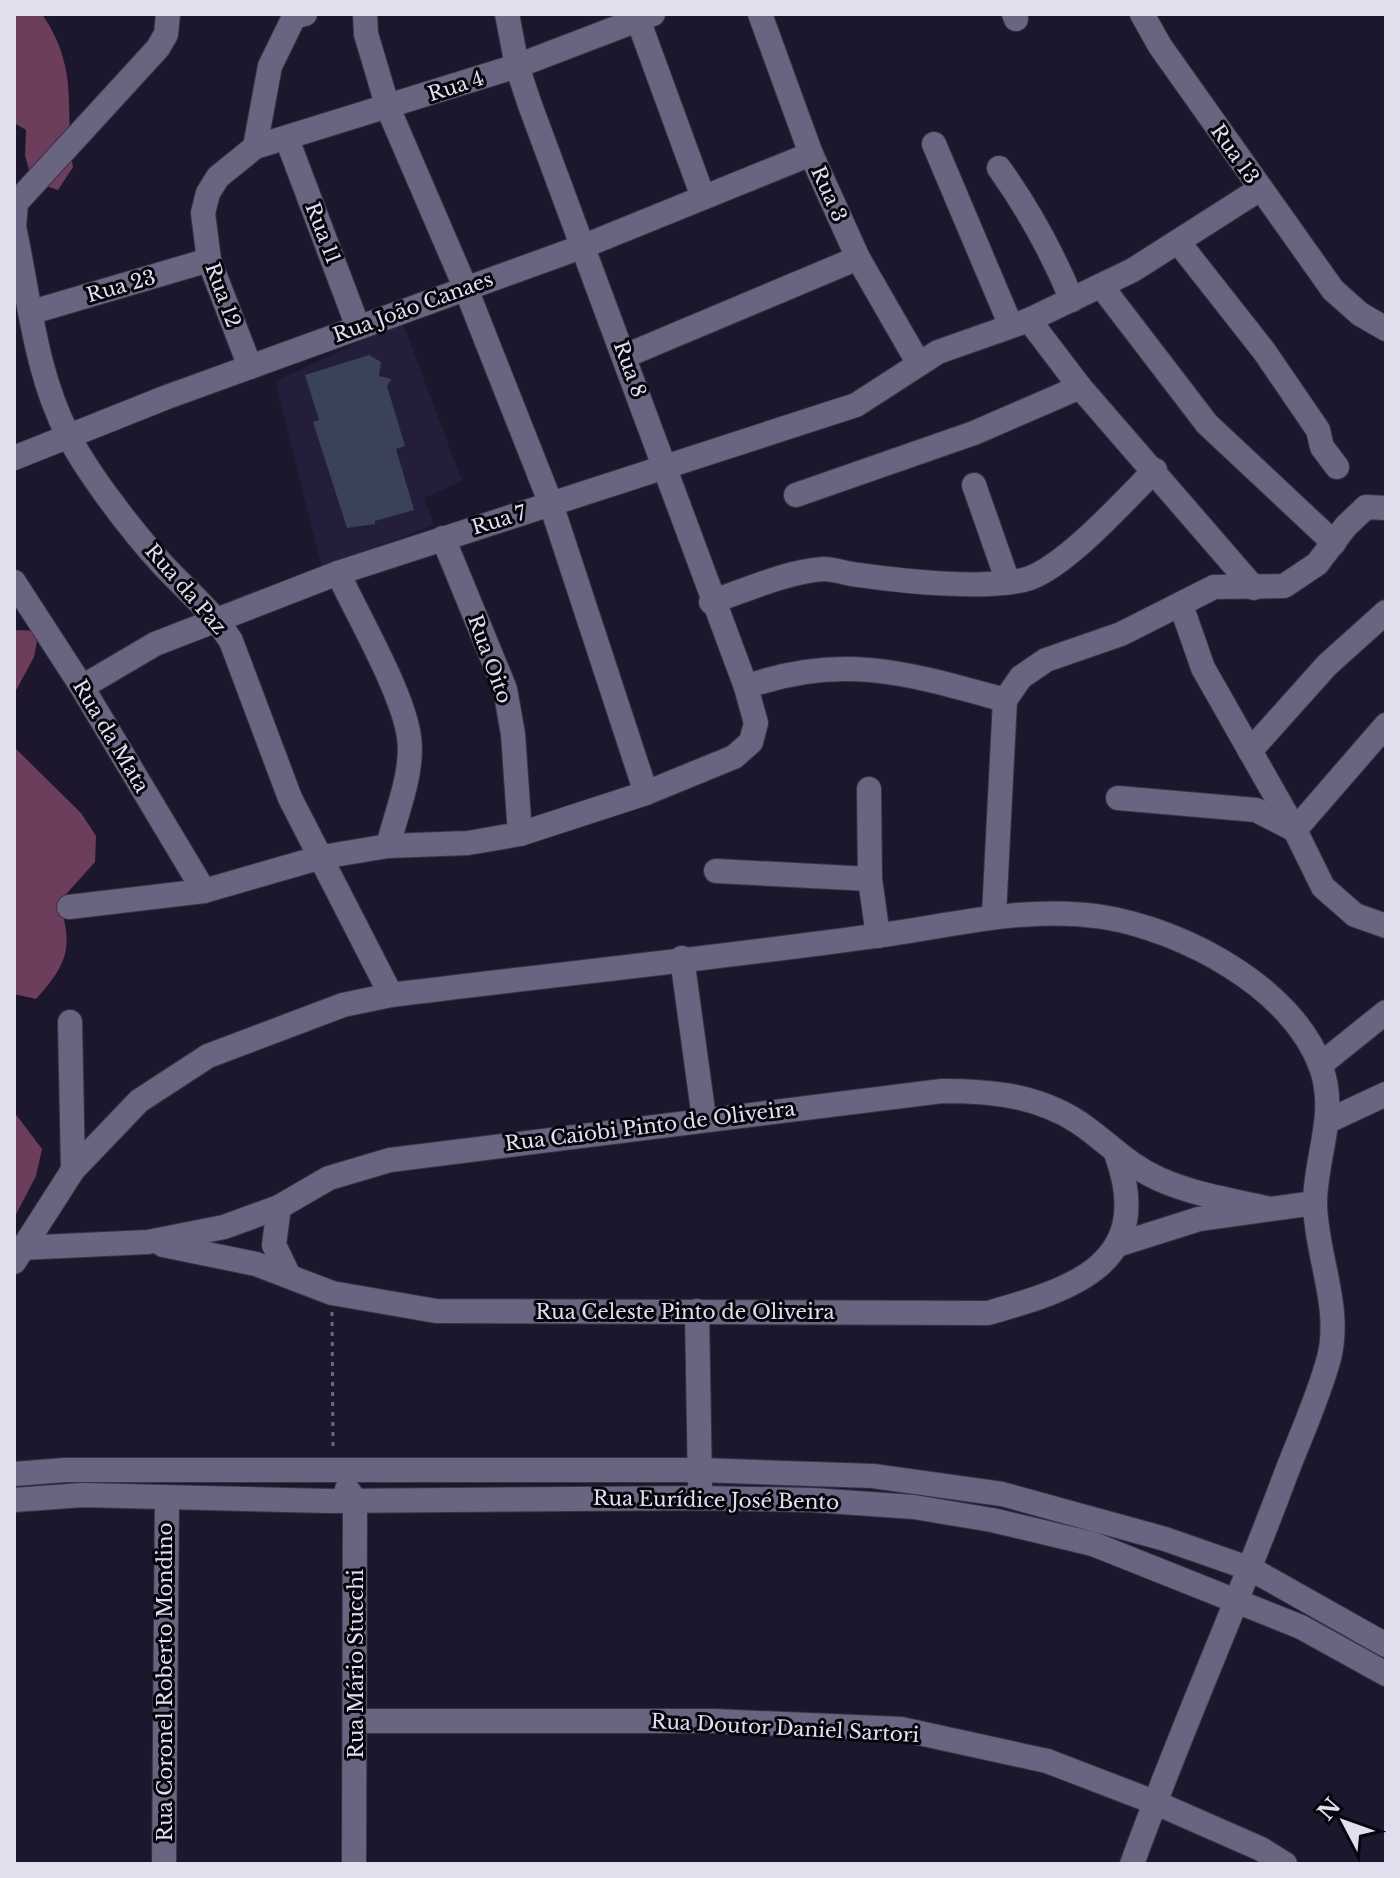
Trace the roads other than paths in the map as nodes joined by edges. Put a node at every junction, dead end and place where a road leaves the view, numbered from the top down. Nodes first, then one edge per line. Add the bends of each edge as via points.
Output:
1 (168, 14) edge
2 (365, 14) edge
3 (507, 14) edge
4 (760, 14) edge
5 (1142, 14) edge
6 (292, 15) edge
7 (642, 16) edge
8 (517, 66) junction
9 (388, 108) junction
10 (287, 139) junction
11 (934, 144) dead end
12 (255, 147) junction
13 (811, 154) junction
14 (999, 168) dead end
15 (1260, 189) junction
16 (703, 197) junction
17 (14, 227) edge
18 (1179, 243) junction
19 (584, 246) junction
20 (858, 258) junction
21 (209, 260) junction
22 (1102, 287) junction
23 (466, 289) junction
24 (1072, 300) junction
25 (32, 312) junction
26 (1020, 323) junction
27 (358, 327) junction
28 (1386, 329) edge
29 (625, 356) junction
30 (919, 364) junction
31 (250, 367) junction
32 (1080, 387) junction
33 (67, 434) junction
34 (14, 458) edge
35 (667, 467) junction
36 (1337, 467) dead end
37 (1155, 470) junction
38 (974, 485) dead end
39 (796, 495) dead end
40 (551, 504) junction
41 (1386, 508) edge
42 (443, 538) junction
43 (1334, 543) junction
44 (338, 573) junction
45 (14, 582) edge
46 (1008, 582) junction
47 (1254, 588) junction
48 (711, 602) junction
49 (1181, 605) junction
50 (1386, 612) edge
51 (216, 618) junction
52 (82, 687) junction
53 (746, 687) junction
54 (1005, 700) junction
55 (1386, 725) edge
56 (1250, 751) junction
57 (869, 789) dead end
58 (646, 793) junction
59 (1118, 798) dead end
60 (1295, 830) junction
61 (520, 834) junction
62 (388, 846) junction
63 (322, 857) junction
64 (716, 871) dead end
65 (870, 879) junction
66 (204, 891) junction
67 (69, 907) dead end
68 (994, 915) junction
69 (1386, 926) edge
70 (878, 936) junction
71 (682, 958) junction
72 (391, 995) junction
73 (1386, 1012) edge
74 (70, 1022) dead end
75 (1320, 1065) junction
76 (1386, 1094) edge
77 (704, 1118) junction
78 (1328, 1121) junction
79 (1117, 1156) junction
80 (73, 1170) junction
81 (1315, 1203) junction
82 (279, 1207) junction
83 (1266, 1208) junction
84 (148, 1242) junction
85 (1120, 1244) junction
86 (17, 1255) edge
87 (289, 1276) junction
88 (697, 1311) junction
89 (699, 1470) junction
90 (333, 1472) junction
91 (14, 1474) edge
92 (700, 1498) junction
93 (167, 1499) junction
94 (14, 1500) edge
95 (355, 1500) junction
96 (1251, 1569) junction
97 (1239, 1601) junction
98 (1386, 1645) edge
99 (1386, 1674) edge
100 (357, 1721) junction
101 (1154, 1802) junction
102 (164, 1864) edge
103 (354, 1864) edge
104 (1132, 1864) edge
105 (1285, 1864) edge

1 - 17 street via 158,48 16,203
2 - 9 street
3 - 8 street, Rua 8
4 - 13 street, Rua 3
5 - 15 street, Rua 13
6 - 12 street via 270,66
7 - 8 street, Rua 4
7 - 16 street
8 - 9 street, Rua 4
8 - 19 street, Rua 8
9 - 10 street, Rua 4
9 - 23 street
10 - 12 street, Rua 4
10 - 27 street, Rua 11
11 - 26 street
12 - 21 street, Rua 12 via 218,177 208,193 203,213
13 - 16 street, Rua João Canaes
13 - 20 street, Rua 3
14 - 24 street via 1052,252
15 - 18 street, Rua 7
15 - 28 street, Rua 13 via 1333,290
16 - 19 street, Rua João Canaes
17 - 25 street, Rua da Paz
18 - 22 street, Rua 7
18 - 36 street via 1273,364
19 - 23 street, Rua João Canaes
19 - 29 street, Rua 8
20 - 29 street
20 - 30 street, Rua 3
21 - 25 street, Rua 23
21 - 31 street, Rua 12
22 - 24 street, Rua 7
22 - 43 street via 1207,424
23 - 27 street, Rua João Canaes
23 - 40 street
24 - 26 street, Rua 7
25 - 33 street, Rua da Paz via 43,372
26 - 30 street, Rua 7
26 - 32 street
27 - 31 street, Rua João Canaes
29 - 35 street, Rua 8
30 - 35 street, Rua 7 via 856,405
31 - 33 street, Rua João Canaes
32 - 37 street
32 - 39 street via 974,433
33 - 34 street, Rua João Canaes
33 - 51 street, Rua da Paz via 160,562
35 - 40 street, Rua 7
35 - 48 street, Rua 8
37 - 46 street via 1049,567
37 - 47 street
38 - 46 street
40 - 42 street, Rua 7
40 - 58 street
41 - 43 street via 1366,507
42 - 44 street, Rua 7
42 - 61 street, Rua Oito via 505,689
43 - 47 street via 1317,564 1284,586
44 - 51 street, Rua 7
44 - 62 street via 402,710 410,739
45 - 52 street, Rua da Mata
46 - 48 street via 940,582 825,569
47 - 49 street via 1214,587
48 - 53 street, Rua 8
49 - 54 street via 1121,634 1046,660 1021,677
49 - 56 street via 1203,668
50 - 56 street via 1327,665
51 - 52 street, Rua 7 via 155,644
51 - 63 street, Rua da Paz via 231,641 290,798
52 - 66 street, Rua da Mata
53 - 54 street via 829,667 905,672
53 - 58 street, Rua 8 via 756,723 751,742 734,757
54 - 68 street
55 - 60 street
56 - 60 street
57 - 65 street
58 - 61 street
59 - 60 street via 1256,810
60 - 69 street via 1323,887 1355,915
61 - 62 street via 468,843
62 - 63 street
63 - 66 street
63 - 72 street, Rua da Paz
64 - 65 street
65 - 70 street
66 - 67 street
68 - 70 street
68 - 75 street via 1051,912 1101,917 1157,928 1181,939 1264,992 1297,1023
70 - 71 street
71 - 72 street
71 - 77 street
72 - 80 street via 343,1005 208,1056 139,1101
73 - 75 street
74 - 80 street
75 - 78 street
76 - 78 street
77 - 79 street, Rua Caiobi Pinto de Oliveira via 942,1091 996,1091 1038,1102 1079,1123
77 - 82 street, Rua Caiobi Pinto de Oliveira via 390,1160 329,1178
78 - 81 street
79 - 83 street, Rua Caiobi Pinto de Oliveira via 1187,1190
79 - 85 street via 1126,1183
80 - 86 street
81 - 83 street, Rua Caiobi Pinto de Oliveira
81 - 96 street via 1334,1320 1329,1356
82 - 84 street, Rua Caiobi Pinto de Oliveira via 224,1227
82 - 87 street via 274,1245
83 - 85 street, Rua Caiobi Pinto de Oliveira via 1169,1225
84 - 86 street, Rua Caiobi Pinto de Oliveira
84 - 87 street, Rua Celeste Pinto de Oliveira via 228,1257
85 - 88 street, Rua Celeste Pinto de Oliveira via 1086,1278 1052,1295 988,1313
87 - 88 street, Rua Celeste Pinto de Oliveira via 332,1293 436,1311
88 - 89 street
89 - 90 street, Rua Eurídice José Bento
89 - 92 street
89 - 96 street, Rua Eurídice José Bento via 873,1476 1002,1494 1098,1518
90 - 91 street, Rua Eurídice José Bento
90 - 95 street
92 - 95 street, Rua Eurídice José Bento
92 - 97 street, Rua Eurídice José Bento via 861,1502 992,1520 1093,1544
93 - 94 street, Rua Eurídice José Bento via 83,1495
93 - 95 street, Rua Eurídice José Bento
93 - 102 street, Rua Coronel Roberto Mondino
95 - 100 street, Rua Mário Stucchi
96 - 97 street
96 - 98 street, Rua Eurídice José Bento
97 - 99 street, Rua Eurídice José Bento via 1301,1627
97 - 101 street
100 - 101 street, Rua Doutor Daniel Sartori via 714,1721 901,1729 1047,1761
100 - 103 street, Rua Mário Stucchi
101 - 104 street
101 - 105 street, Rua Doutor Daniel Sartori

